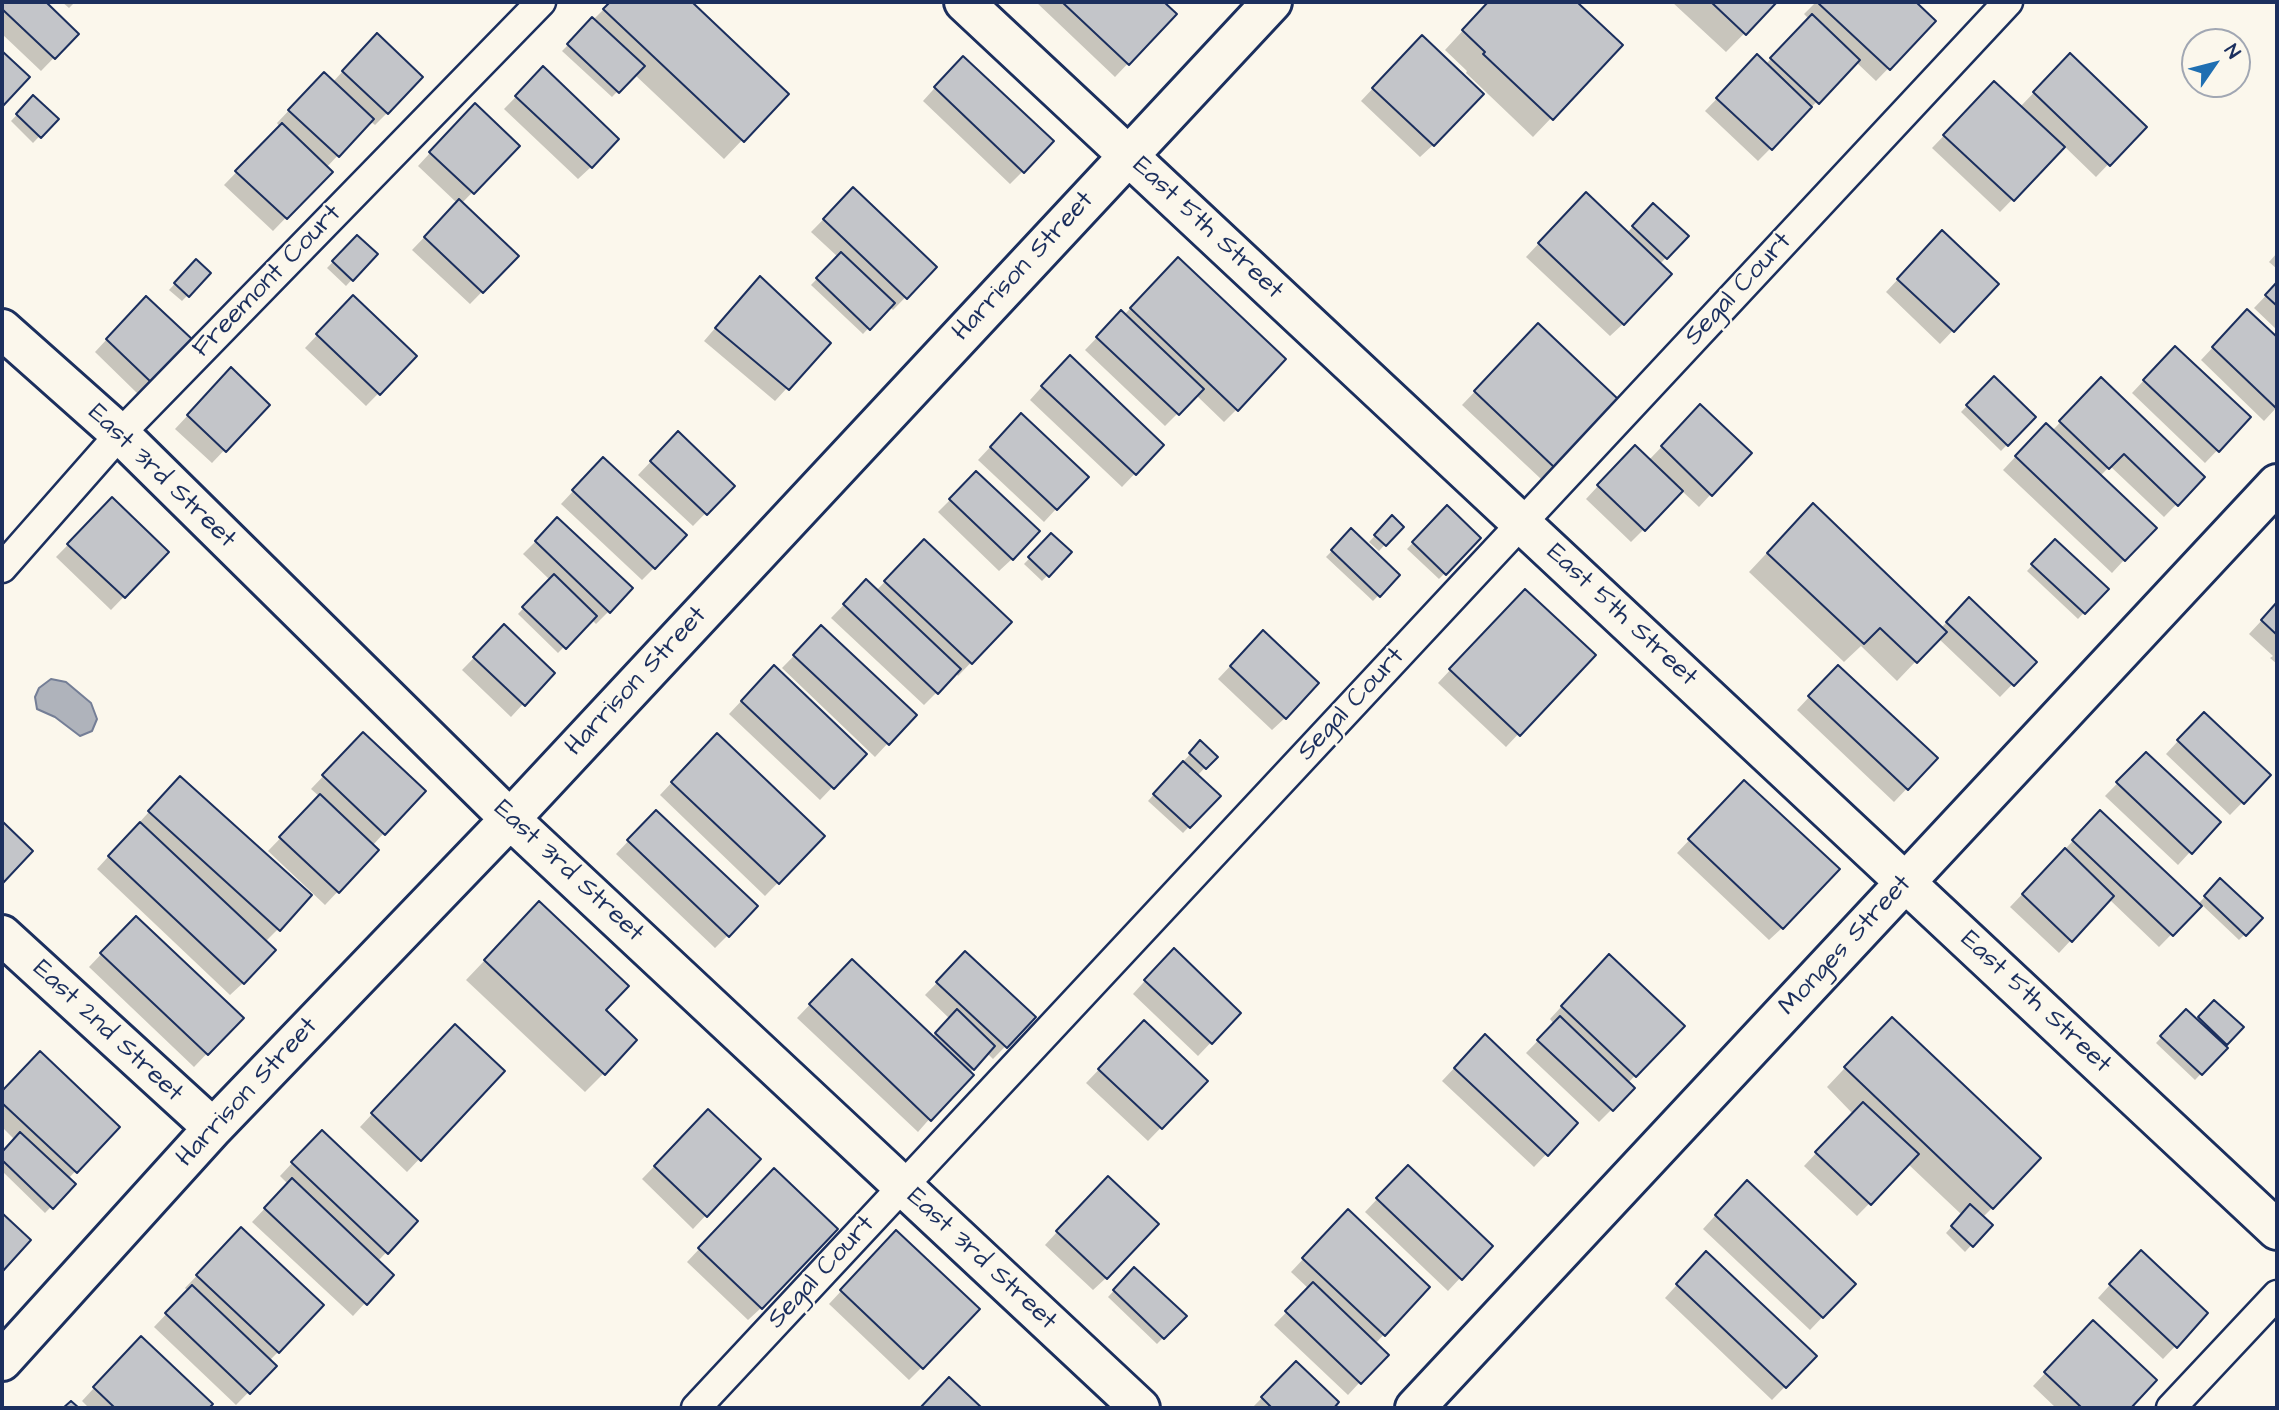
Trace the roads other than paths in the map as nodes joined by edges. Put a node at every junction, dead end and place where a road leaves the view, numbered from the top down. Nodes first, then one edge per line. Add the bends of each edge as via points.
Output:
1 (541, 2) edge
2 (964, 2) edge
3 (1272, 2) edge
4 (2008, 2) edge
5 (1128, 156) junction
6 (2, 330) edge
7 (120, 434) junction
8 (2277, 484) edge
9 (1521, 523) junction
10 (2, 568) edge
11 (510, 819) junction
12 (1905, 882) junction
13 (2, 934) edge
14 (213, 1128) junction
15 (903, 1186) junction
16 (2277, 1230) edge
17 (2277, 1295) edge
18 (2, 1361) edge
19 (696, 1408) edge
20 (1140, 1408) edge
21 (1415, 1408) edge
22 (2171, 1408) edge

1 - 7 lane, Freemont Court
2 - 5 street, East 5th Street
3 - 5 street, Harrison Street
4 - 9 lane, Segal Court
5 - 9 street, East 5th Street
5 - 11 street, Harrison Street
6 - 7 street, East 3rd Street
7 - 10 lane, Freemont Court
7 - 11 street, East 3rd Street
8 - 12 street, Monges Street
9 - 12 street, East 5th Street
9 - 15 lane, Segal Court
11 - 14 street, Harrison Street
11 - 15 street, East 3rd Street
12 - 16 street, East 5th Street
12 - 21 street, Monges Street
13 - 14 street, East 2nd Street
14 - 18 street, Harrison Street
15 - 19 lane, Segal Court
15 - 20 street, East 3rd Street
17 - 22 lane

